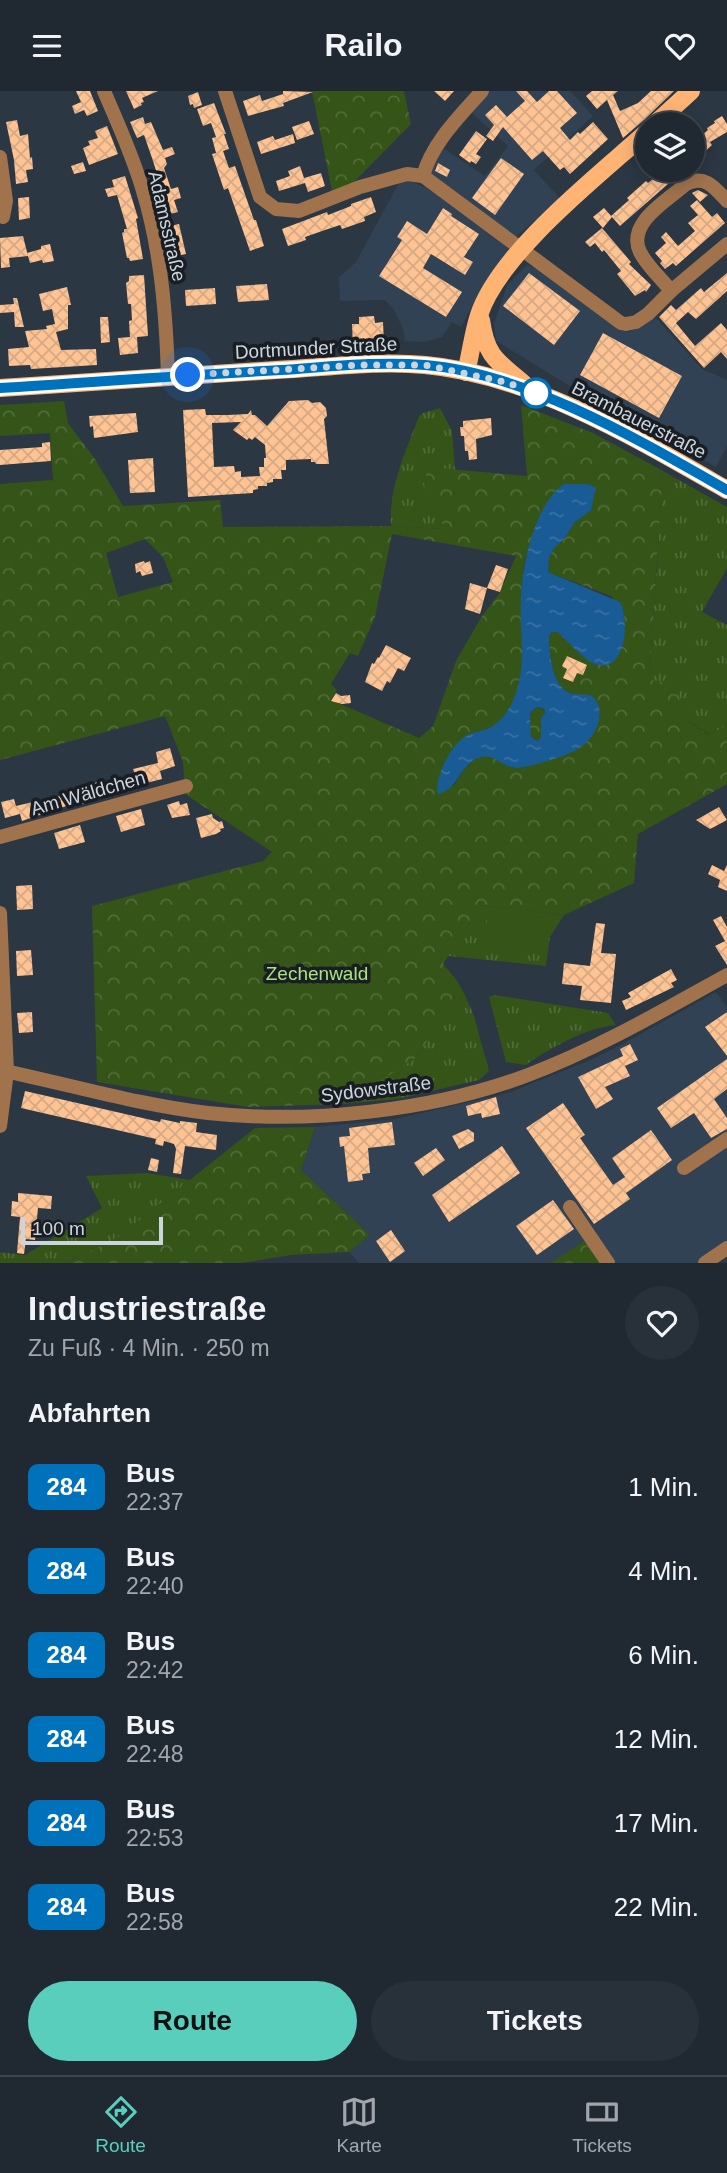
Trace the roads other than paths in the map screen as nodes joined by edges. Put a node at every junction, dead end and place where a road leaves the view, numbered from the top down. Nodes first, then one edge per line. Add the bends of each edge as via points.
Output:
1 (104, 91) edge
2 (225, 91) edge
3 (482, 91) edge
4 (691, 91) edge
5 (668, 112) edge
6 (635, 143) edge
7 (0, 157) edge
8 (422, 176) junction
9 (727, 201) edge
10 (3, 217) dead end
11 (727, 244) edge
12 (522, 249) junction
13 (671, 291) junction
14 (480, 313) junction
15 (466, 372) junction
16 (168, 376) junction
17 (0, 388) edge
18 (531, 391) junction
19 (727, 490) edge
20 (186, 786) dead end
21 (0, 838) edge
22 (0, 913) edge
23 (727, 975) edge
24 (3, 1071) edge
25 (0, 1126) edge
26 (727, 1139) edge
27 (684, 1168) dead end
28 (570, 1207) dead end
29 (727, 1248) edge
30 (608, 1263) edge
31 (705, 1263) edge

1 - 16 street, Adamsstraße via 144,192 159,265
2 - 8 street via 260,197 276,209 299,211 360,187 407,174
3 - 8 street via 435,147
4 - 5 main road
6 - 12 main road
7 - 10 street via 6,201
8 - 12 street
9 - 13 street via 711,184 693,180 641,224 639,249
11 - 13 street
12 - 13 street via 626,324 648,314
12 - 14 main road via 500,275
14 - 15 main road
14 - 18 main road, Brambauerstraße via 484,342 491,354
15 - 16 main road, Dortmunder Straße via 425,365 372,365
15 - 18 main road, Brambauerstraße
16 - 17 main road, Dortmunder Straße
18 - 19 main road, Brambauerstraße via 571,407
20 - 21 street, Am Wäldchen
22 - 24 street
23 - 24 street, Sydowstraße via 627,1030 527,1075 457,1097 348,1115 208,1113
24 - 25 street
26 - 27 street
28 - 30 street
29 - 31 street

